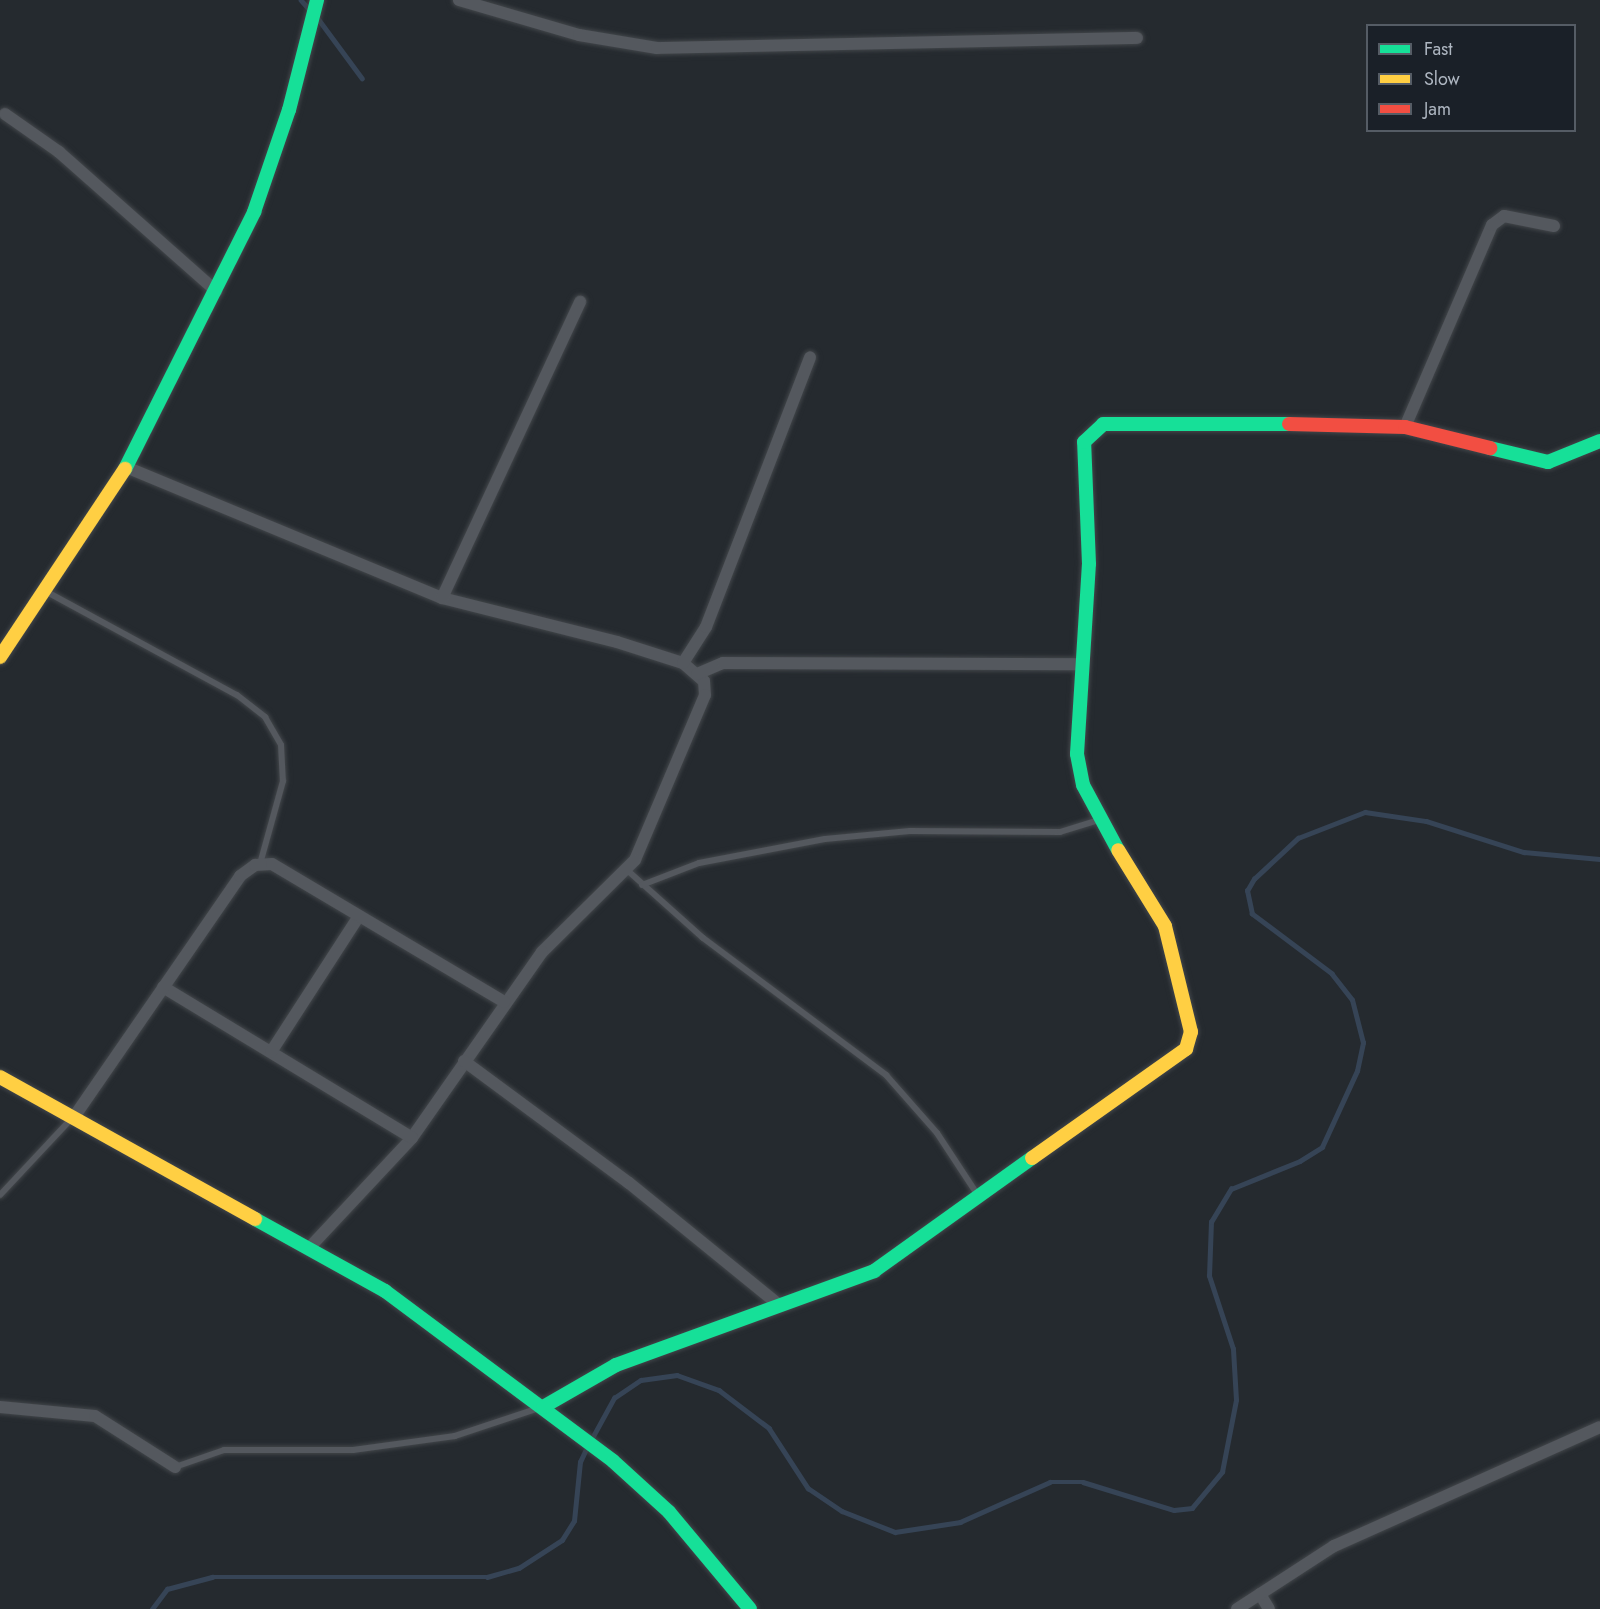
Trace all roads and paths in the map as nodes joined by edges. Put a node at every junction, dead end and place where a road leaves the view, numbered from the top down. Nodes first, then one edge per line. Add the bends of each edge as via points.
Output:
1 (317, 0) edge
2 (459, 0) edge
3 (1137, 38) dead end
4 (4, 114) dead end
5 (1554, 226) dead end
6 (216, 291) junction
7 (580, 302) dead end
8 (810, 357) dead end
9 (1405, 427) junction
10 (1600, 441) edge
11 (126, 467) junction
12 (44, 590) junction
13 (442, 598) junction
14 (0, 657) edge
15 (683, 663) junction
16 (1083, 664) junction
17 (697, 674) junction
18 (1100, 820) junction
19 (260, 864) junction
20 (627, 870) junction
21 (642, 885) junction
22 (359, 916) junction
23 (163, 987) junction
24 (504, 1002) junction
25 (271, 1052) junction
26 (464, 1061) junction
27 (0, 1077) edge
28 (74, 1117) junction
29 (412, 1138) junction
30 (977, 1194) junction
31 (0, 1195) edge
32 (309, 1248) junction
33 (780, 1305) junction
34 (0, 1407) edge
35 (543, 1407) junction
36 (1600, 1427) edge
37 (175, 1467) joint
38 (1260, 1594) junction
39 (750, 1609) edge
40 (1237, 1609) edge
41 (1269, 1609) edge

1 - 6 street via 285,121 254,212
2 - 3 street via 579,35 657,48
4 - 6 street via 59,152
5 - 9 street via 1504,216 1492,225
6 - 11 street
7 - 13 street
8 - 15 street via 706,627
9 - 10 street via 1548,462
9 - 16 street via 1201,421 1103,424 1090,431 1084,442 1089,564
11 - 12 street
11 - 13 street
12 - 14 street
12 - 19 lane via 237,695 265,717 281,745 283,781
13 - 15 street
15 - 17 street
16 - 17 street via 723,663
16 - 18 street via 1077,754 1083,785
17 - 20 street via 705,695 645,842
18 - 21 lane via 1060,832 910,831 825,839 699,863
18 - 30 street via 1165,926 1191,1032 1186,1048 1164,1070
19 - 22 street via 272,864
19 - 23 street via 240,876
20 - 21 lane
20 - 24 street via 566,925
21 - 30 lane via 720,951 886,1075 937,1133
22 - 24 street
22 - 25 street
23 - 25 street
23 - 28 street
24 - 26 street
25 - 29 street
26 - 29 street
26 - 33 street via 629,1183
27 - 28 street
28 - 31 lane
28 - 32 street
29 - 32 street
30 - 33 street via 888,1263
32 - 35 street via 385,1291
33 - 35 street via 616,1365
34 - 37 street via 95,1416
35 - 37 lane via 455,1436 353,1450 224,1450
35 - 39 street via 613,1461 669,1512
36 - 38 street via 1334,1546
38 - 40 street
38 - 41 street

